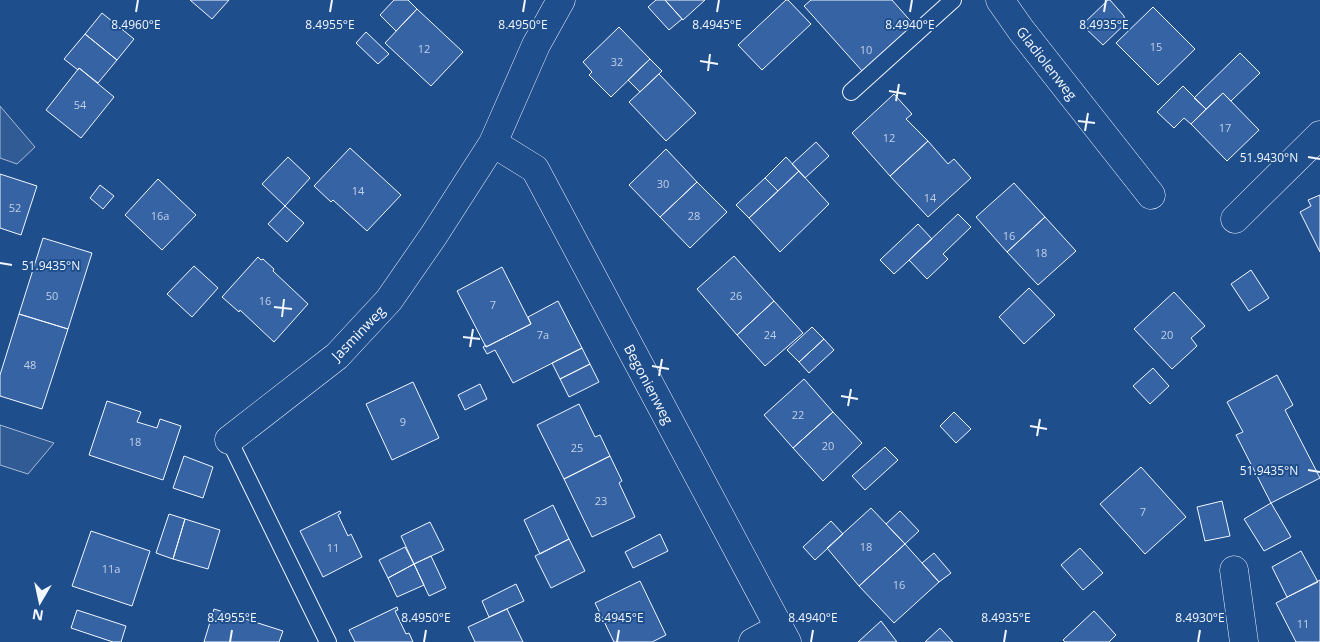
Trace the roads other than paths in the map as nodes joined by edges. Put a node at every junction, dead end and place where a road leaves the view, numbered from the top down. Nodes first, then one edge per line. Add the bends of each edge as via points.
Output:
1 (560, 0) edge
2 (953, 0) edge
3 (1000, 0) edge
4 (851, 92) dead end
5 (1320, 135) edge
6 (493, 143) junction
7 (1151, 195) dead end
8 (1235, 220) dead end
9 (230, 440) joint
10 (1234, 570) dead end
11 (783, 635) edge
12 (328, 642) edge
13 (753, 642) edge
14 (1244, 642) edge

1 - 6 street, Jasminweg via 536,45
2 - 4 lane
3 - 7 street, Gladiolenweg
5 - 8 street
6 - 9 street, Jasminweg via 389,300 337,356
6 - 11 street, Begonienweg via 535,169
9 - 12 lane, Jasminweg
10 - 14 street
11 - 13 street

